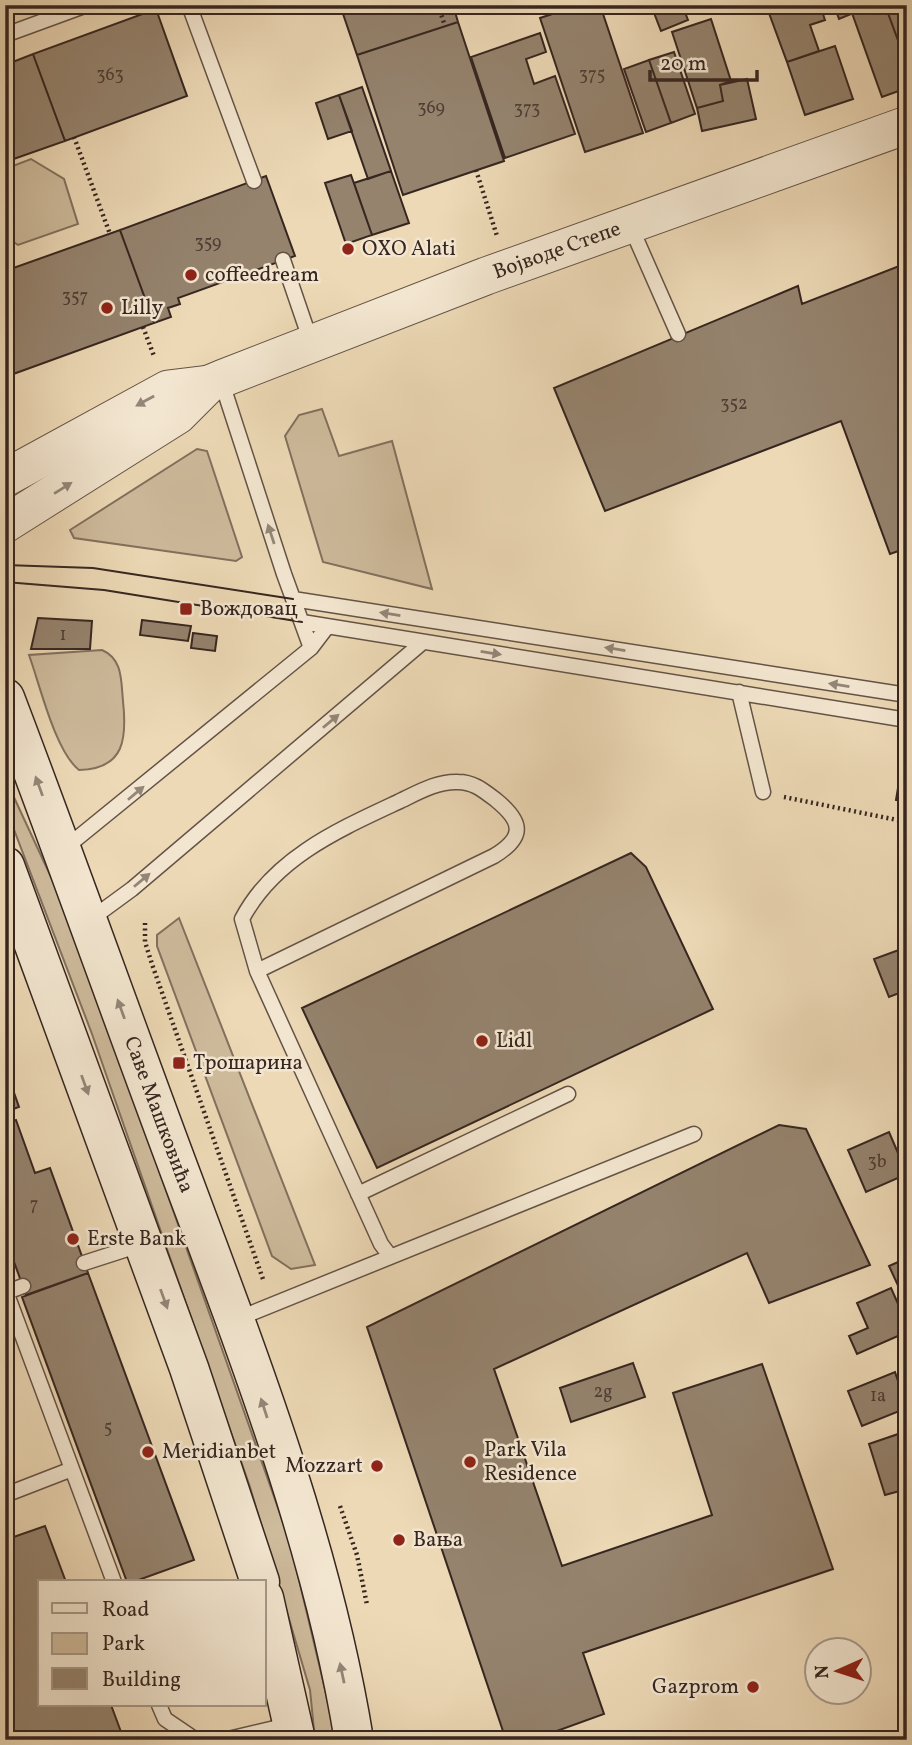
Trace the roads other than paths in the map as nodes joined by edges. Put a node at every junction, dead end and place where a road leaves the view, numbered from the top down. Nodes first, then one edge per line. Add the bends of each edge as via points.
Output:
1 (87, 5) edge
2 (189, 5) edge
3 (5, 35) edge
4 (907, 125) edge
5 (254, 181) dead end
6 (629, 224) junction
7 (283, 260) dead end
8 (678, 334) dead end
9 (311, 342) junction
10 (215, 381) junction
11 (5, 478) edge
12 (5, 524) edge
13 (293, 599) junction
14 (302, 622) junction
15 (327, 627) junction
16 (424, 642) junction
17 (311, 648) junction
18 (739, 692) junction
19 (907, 695) edge
20 (5, 698) edge
21 (907, 720) edge
22 (763, 792) road end
23 (63, 850) junction
24 (5, 866) edge
25 (88, 921) junction
26 (257, 971) junction
27 (568, 1094) dead end
28 (694, 1134) dead end
29 (358, 1194) junction
30 (144, 1244) junction
31 (390, 1256) junction
32 (84, 1263) dead end
33 (23, 1286) dead end
34 (6, 1291) edge
35 (235, 1320) junction
36 (72, 1469) junction
37 (5, 1495) edge
38 (113, 1580) edge
39 (259, 1580) edge
40 (266, 1607) edge
41 (159, 1706) edge
42 (295, 1732) edge
43 (195, 1740) edge
44 (224, 1740) edge
45 (354, 1740) edge
46 (654, 1740) edge
47 (685, 1740) edge

1 - 3 lane
2 - 5 lane
4 - 6 street, Војводе Степе
6 - 8 lane
6 - 9 street, Војводе Степе
7 - 9 lane
9 - 10 street, Војводе Степе
10 -> 11 street, Војводе Степе via 168,389
12 -> 10 street, Војводе Степе via 178,415
13 -> 10 lane
13 - 14 lane
19 -> 13 lane
14 - 15 lane
14 - 17 lane
15 - 16 lane
15 - 17 lane
16 -> 18 lane
25 -> 16 lane
23 -> 17 lane
18 - 21 lane
18 - 22 lane
23 -> 20 main road, Саве Машковића
23 - 25 main road, Саве Машковића
24 -> 30 main road
35 -> 25 main road, Саве Машковића
26 - 26 lane via 242,919 265,887 309,846 445,783 472,783 513,814 516,838 510,847
26 - 29 lane
27 - 29 lane
28 - 31 lane
29 - 31 lane
30 - 32 lane
30 -> 39 main road
31 - 35 lane
33 - 34 lane
34 - 36 lane
45 -> 35 main road, Саве Машковића via 313,1553
36 - 37 lane
36 - 38 lane
40 - 42 main road
41 - 43 lane via 164,1719
42 - 44 lane
46 - 47 lane

